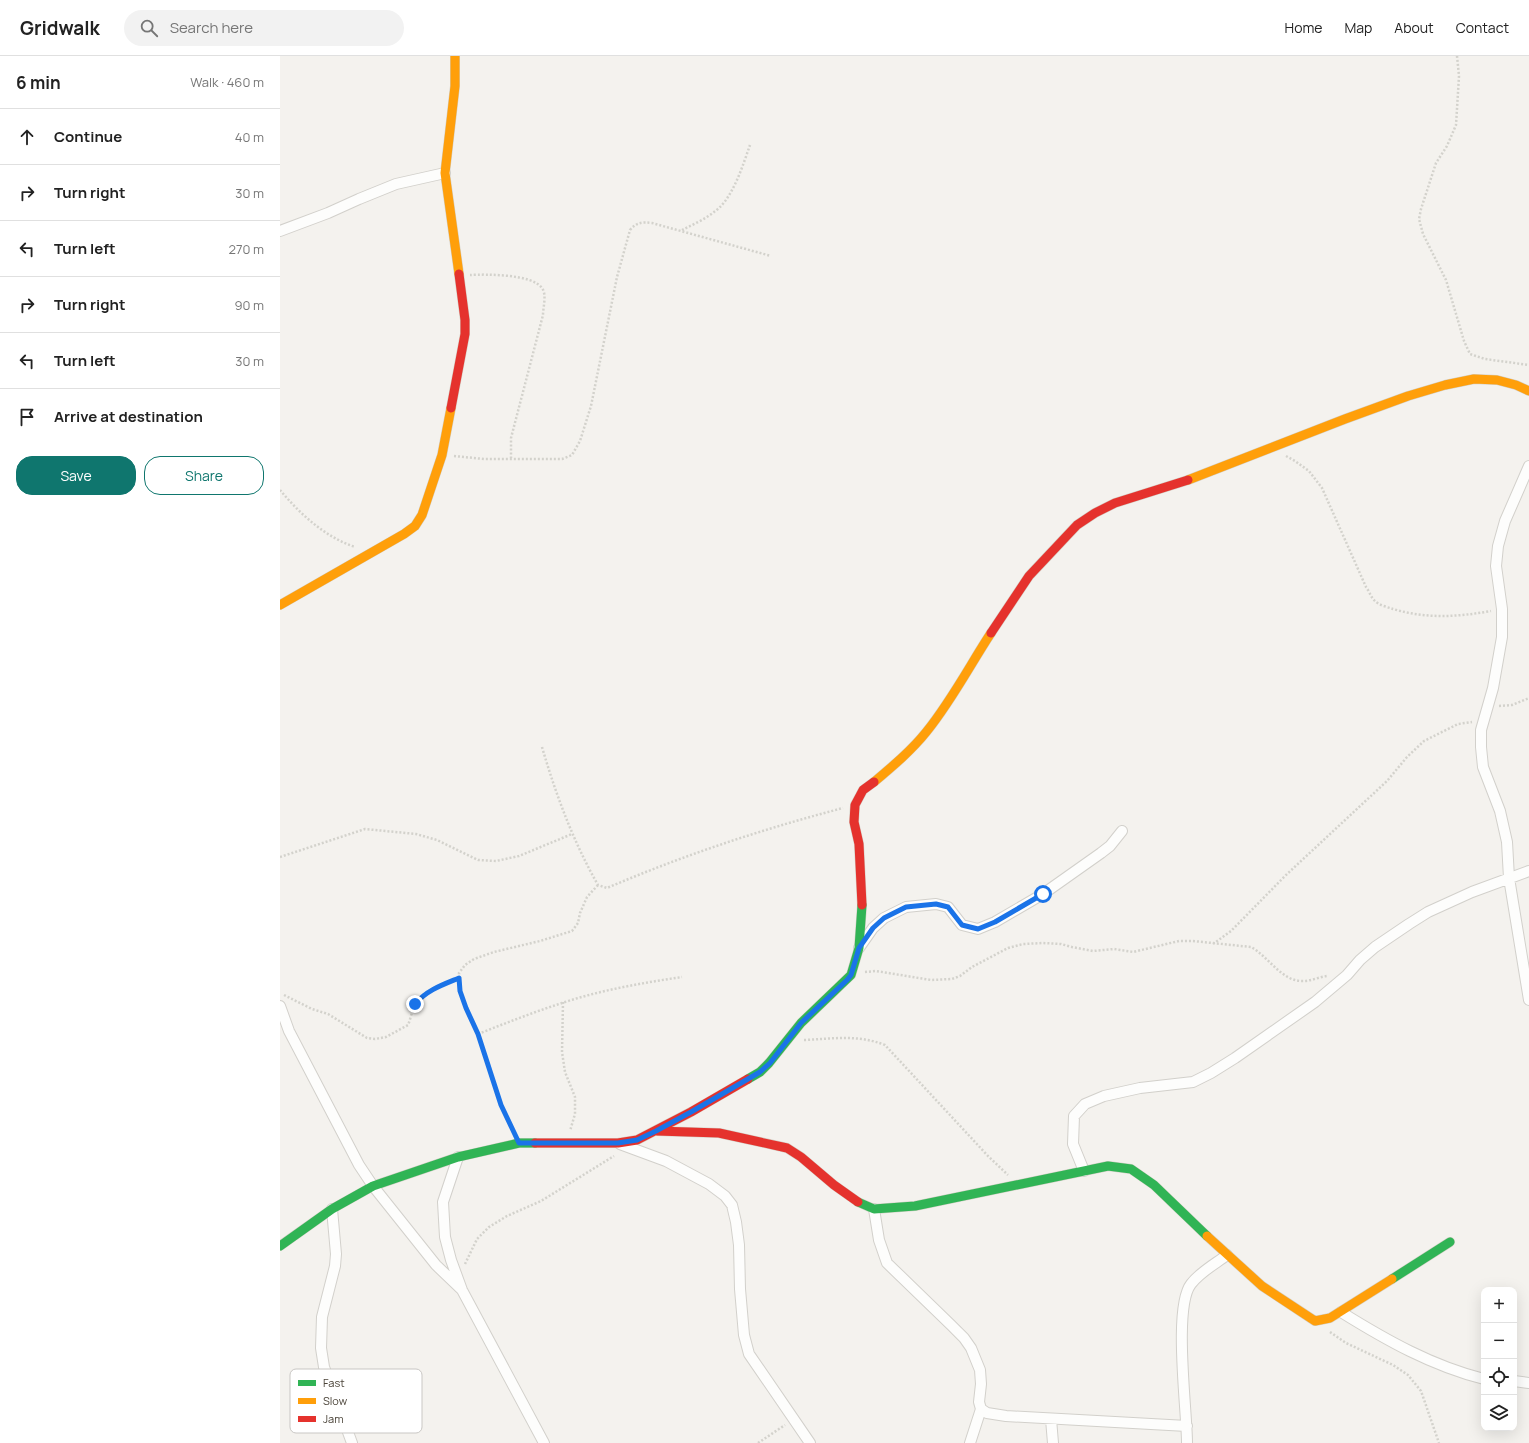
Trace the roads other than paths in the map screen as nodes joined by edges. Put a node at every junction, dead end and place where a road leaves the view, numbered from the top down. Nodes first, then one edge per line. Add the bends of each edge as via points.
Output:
1 (454, 56) edge
2 (445, 173) junction
3 (280, 231) edge
4 (1529, 391) edge
5 (1529, 466) edge
6 (280, 605) edge
7 (1122, 831) dead end
8 (1529, 871) edge
9 (1509, 878) junction
10 (859, 948) junction
11 (1529, 1000) edge
12 (280, 1006) edge
13 (656, 1131) junction
14 (618, 1143) junction
15 (458, 1157) junction
16 (1084, 1171) junction
17 (373, 1186) junction
18 (332, 1209) junction
19 (874, 1209) junction
20 (1450, 1242) dead end
21 (280, 1246) edge
22 (1227, 1255) junction
23 (462, 1290) junction
24 (1341, 1312) junction
25 (325, 1369) edge
26 (1481, 1379) edge
27 (1517, 1381) edge
28 (1529, 1383) edge
29 (981, 1409) junction
30 (1051, 1419) junction
31 (1187, 1426) junction
32 (348, 1433) edge
33 (352, 1443) edge
34 (544, 1443) edge
35 (810, 1443) edge
36 (970, 1443) edge
37 (1053, 1443) edge
38 (1187, 1443) edge

1 - 2 street via 455,86
2 - 3 street via 396,184
2 - 6 street via 465,320 442,455 422,515 414,526
4 - 10 street via 1497,380 1474,379 1445,385 1408,396 1193,478 1115,504 1095,512 1077,525 1029,576 927,730 896,764 863,790 856,805 854,822 859,844 862,910
5 - 9 street via 1505,521 1498,546 1496,566 1502,609 1502,637 1493,688 1481,730 1483,766 1504,826
7 - 10 street via 1102,853 1043,894 995,922 978,929 962,925 948,907 936,904 906,907 884,918 873,928
8 - 9 street
9 - 11 street
9 - 16 street via 1448,903 1409,924 1375,947 1347,975 1296,1017 1211,1073 1193,1082 1117,1092 1085,1104 1074,1116 1073,1144
10 - 13 street via 851,975 801,1023 770,1063 760,1072
12 - 17 street via 359,1165
13 - 14 street via 637,1140
13 - 19 street via 719,1133 787,1148 861,1204
14 - 15 street via 519,1143
14 - 35 street via 666,1160 709,1184 732,1205 739,1245 740,1289 748,1354
15 - 17 street
15 - 23 street via 443,1202 445,1237
16 - 19 street via 915,1206
16 - 22 street via 1108,1166 1131,1168 1154,1185
17 - 18 street
17 - 23 street via 436,1265
18 - 21 street
18 - 25 street via 336,1254 322,1317 321,1348
19 - 29 street via 878,1240 887,1263 964,1338 971,1348 980,1370
20 - 24 street
22 - 24 street via 1262,1286 1315,1321 1330,1318
22 - 31 street via 1190,1285 1186,1296 1182,1323 1182,1355
23 - 34 street
24 - 26 street via 1381,1337 1442,1367
27 - 28 street
29 - 30 street via 987,1413
29 - 36 street
30 - 31 street
30 - 37 street
31 - 38 street
32 - 33 street

